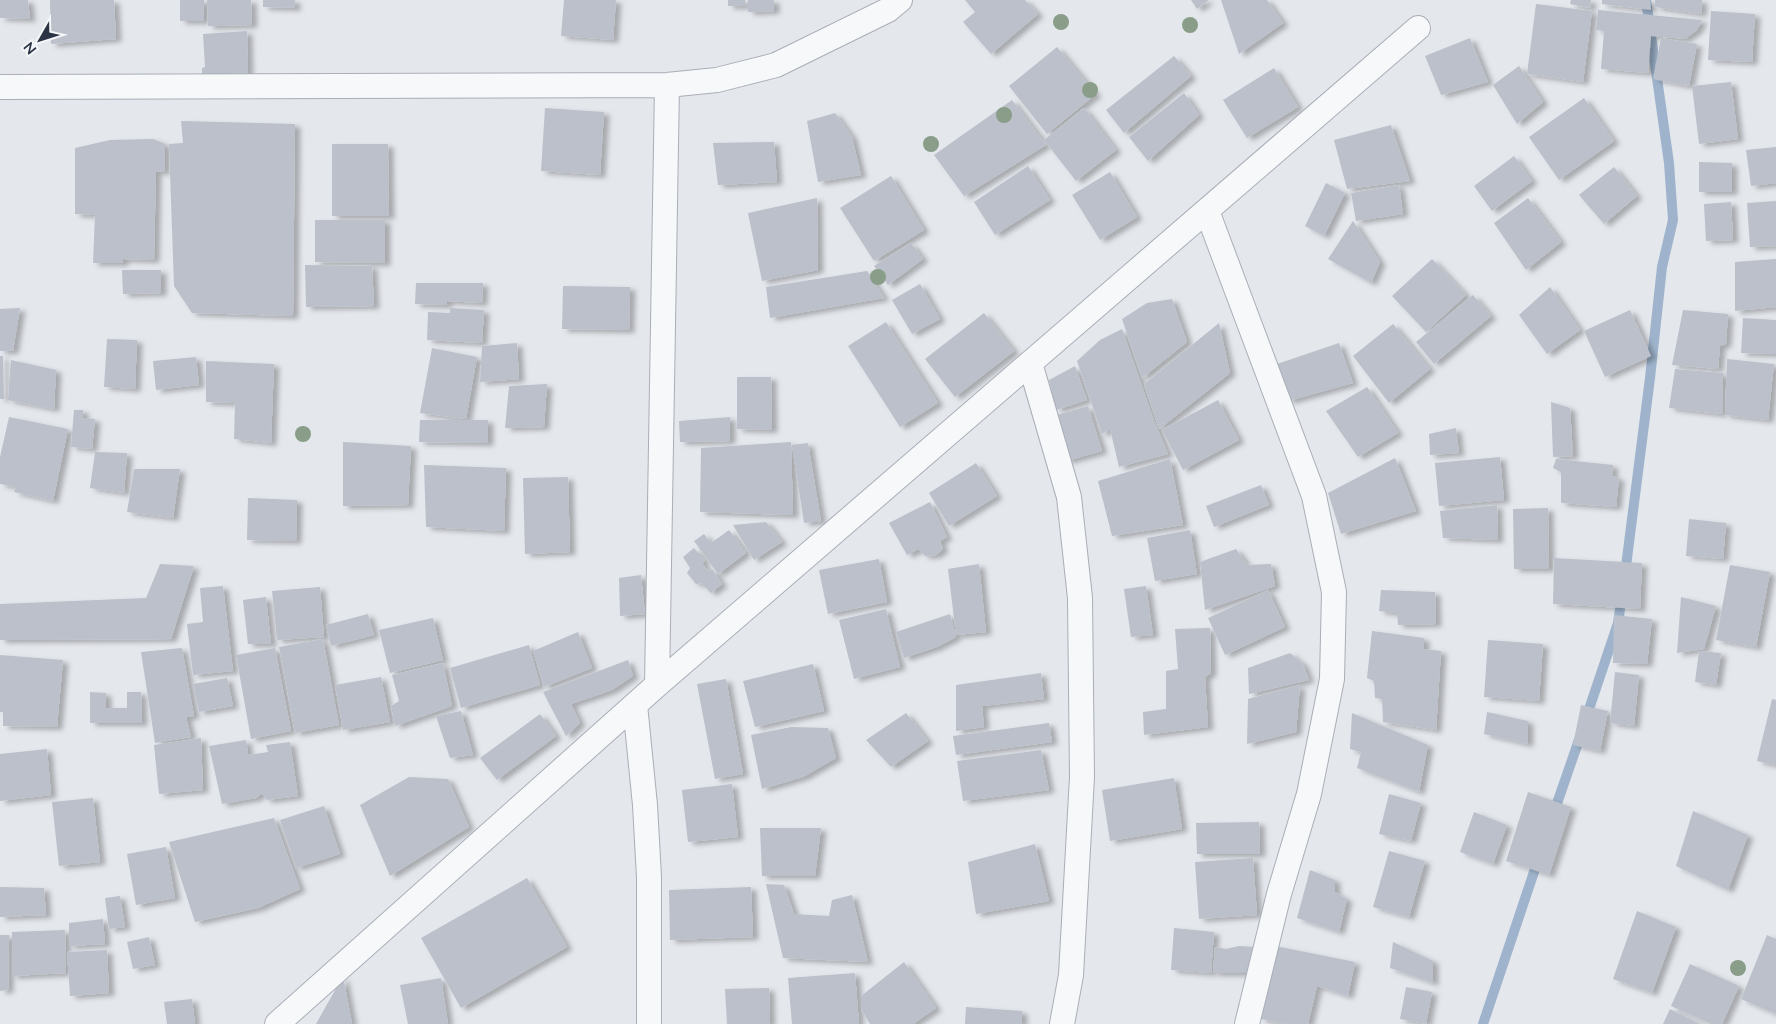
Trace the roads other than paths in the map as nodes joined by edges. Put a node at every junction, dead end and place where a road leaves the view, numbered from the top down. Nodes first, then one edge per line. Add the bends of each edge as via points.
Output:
1 (900, 0) edge
2 (1418, 28) dead end
3 (667, 85) junction
4 (0, 87) edge
5 (1207, 211) junction
6 (1030, 363) junction
7 (657, 685) junction
8 (635, 705) junction
9 (277, 1024) edge
10 (649, 1024) edge
11 (1062, 1024) edge
12 (1247, 1024) edge

1 - 3 street via 888,10 776,65 717,80
2 - 5 street
3 - 4 street
3 - 7 street
5 - 6 street
5 - 12 street via 1314,496 1334,592 1332,679 1308,794
6 - 7 street
6 - 11 street via 1068,497 1080,598 1082,777 1071,975
7 - 8 street
8 - 9 street
8 - 10 street via 649,877

